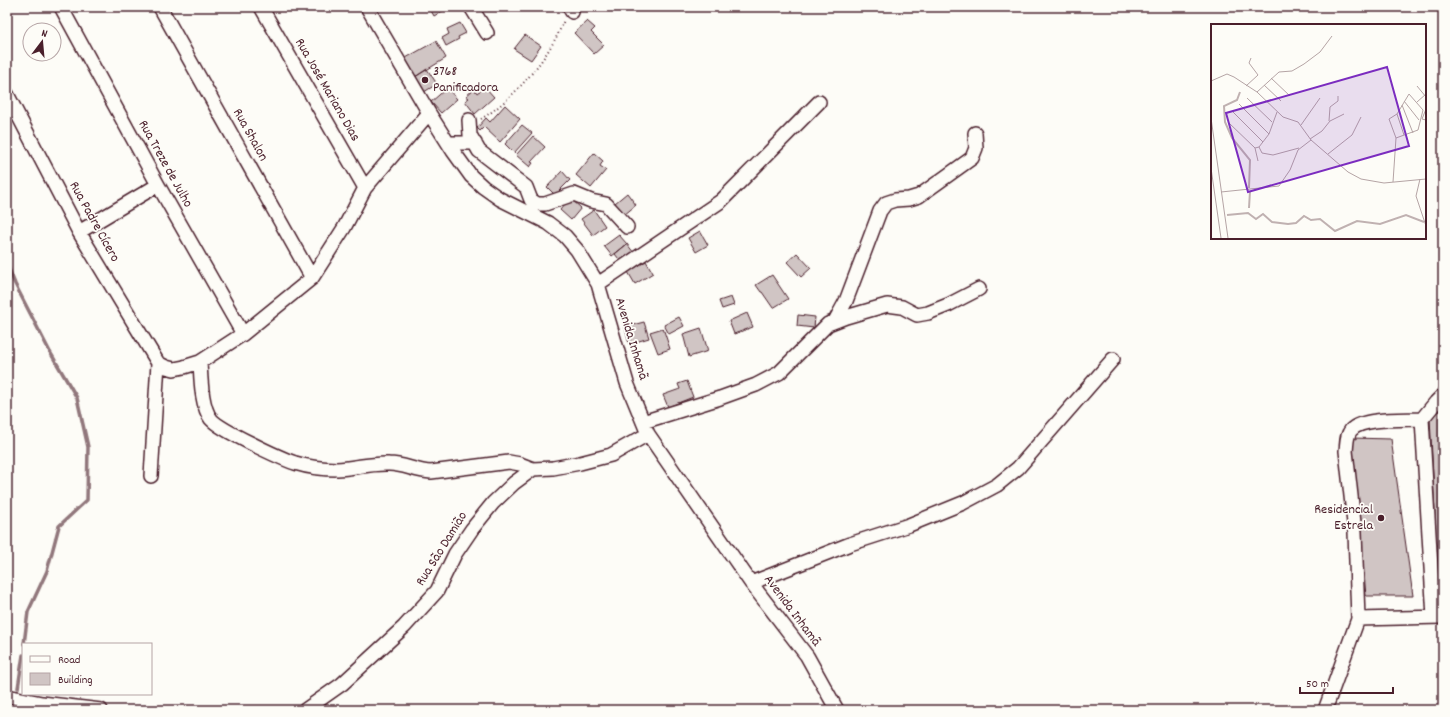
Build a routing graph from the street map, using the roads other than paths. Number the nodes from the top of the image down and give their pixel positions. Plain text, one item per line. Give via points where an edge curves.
1 (61, 7) edge
2 (160, 7) edge
3 (261, 7) edge
4 (367, 7) edge
5 (471, 7) edge
6 (487, 33) dead end
7 (7, 94) edge
8 (819, 102) dead end
9 (429, 113) junction
10 (469, 123) road end
11 (975, 133) dead end
12 (448, 143) junction
13 (475, 143) junction
14 (158, 185) junction
15 (365, 188) junction
16 (528, 206) junction
17 (627, 227) dead end
18 (79, 232) junction
19 (312, 278) junction
20 (598, 284) junction
21 (979, 288) dead end
22 (835, 321) junction
23 (243, 334) junction
24 (1113, 359) dead end
25 (200, 362) junction
26 (158, 363) junction
27 (1443, 395) edge
28 (1422, 419) junction
29 (645, 428) junction
30 (533, 469) junction
31 (151, 476) dead end
32 (751, 583) junction
33 (1439, 617) edge
34 (1358, 619) junction
35 (7, 696) edge
36 (101, 710) edge
37 (305, 710) edge
38 (837, 710) edge
39 (1325, 710) edge

1 - 14 street, Rua Treze de Julho
2 - 19 street, Rua Shalon
3 - 15 street, Rua José Mariano Dias
4 - 9 street, Avenida Inhamã
5 - 6 street
7 - 18 street, Rua Padre Cícero
8 - 20 street via 721,201
9 - 12 street, Avenida Inhamã
9 - 15 street
10 - 13 street via 470,135
11 - 22 street via 976,148 972,158 920,196 886,203 880,212 846,301
12 - 13 street
12 - 16 street, Avenida Inhamã via 471,176 483,187 500,199
13 - 16 street via 480,151 526,187
14 - 18 street
14 - 23 street, Rua Treze de Julho
15 - 19 street via 344,228
16 - 17 street via 545,204 574,194 606,204
16 - 20 street, Avenida Inhamã via 565,236
18 - 26 street, Rua Padre Cícero
19 - 23 street
20 - 29 street, Avenida Inhamã via 627,383
21 - 22 street via 928,313 917,315 902,307 887,305
22 - 29 street via 828,324 779,373 756,385
23 - 25 street
24 - 32 street via 1018,468 997,485 916,523 850,544
25 - 26 street via 174,369
25 - 30 street via 203,394 211,419 249,442 294,463 337,469 391,464 420,472 430,472 509,462
26 - 31 street
27 - 28 street
28 - 33 street
28 - 34 street via 1366,423 1357,426 1347,438 1346,451 1355,532
29 - 30 street via 611,455 580,463
29 - 32 street, Avenida Inhamã
30 - 37 street, Rua São Damião via 492,503 455,554 437,591 404,627 342,684
32 - 38 street, Avenida Inhamã via 807,656
33 - 34 street
34 - 39 street
35 - 36 street

